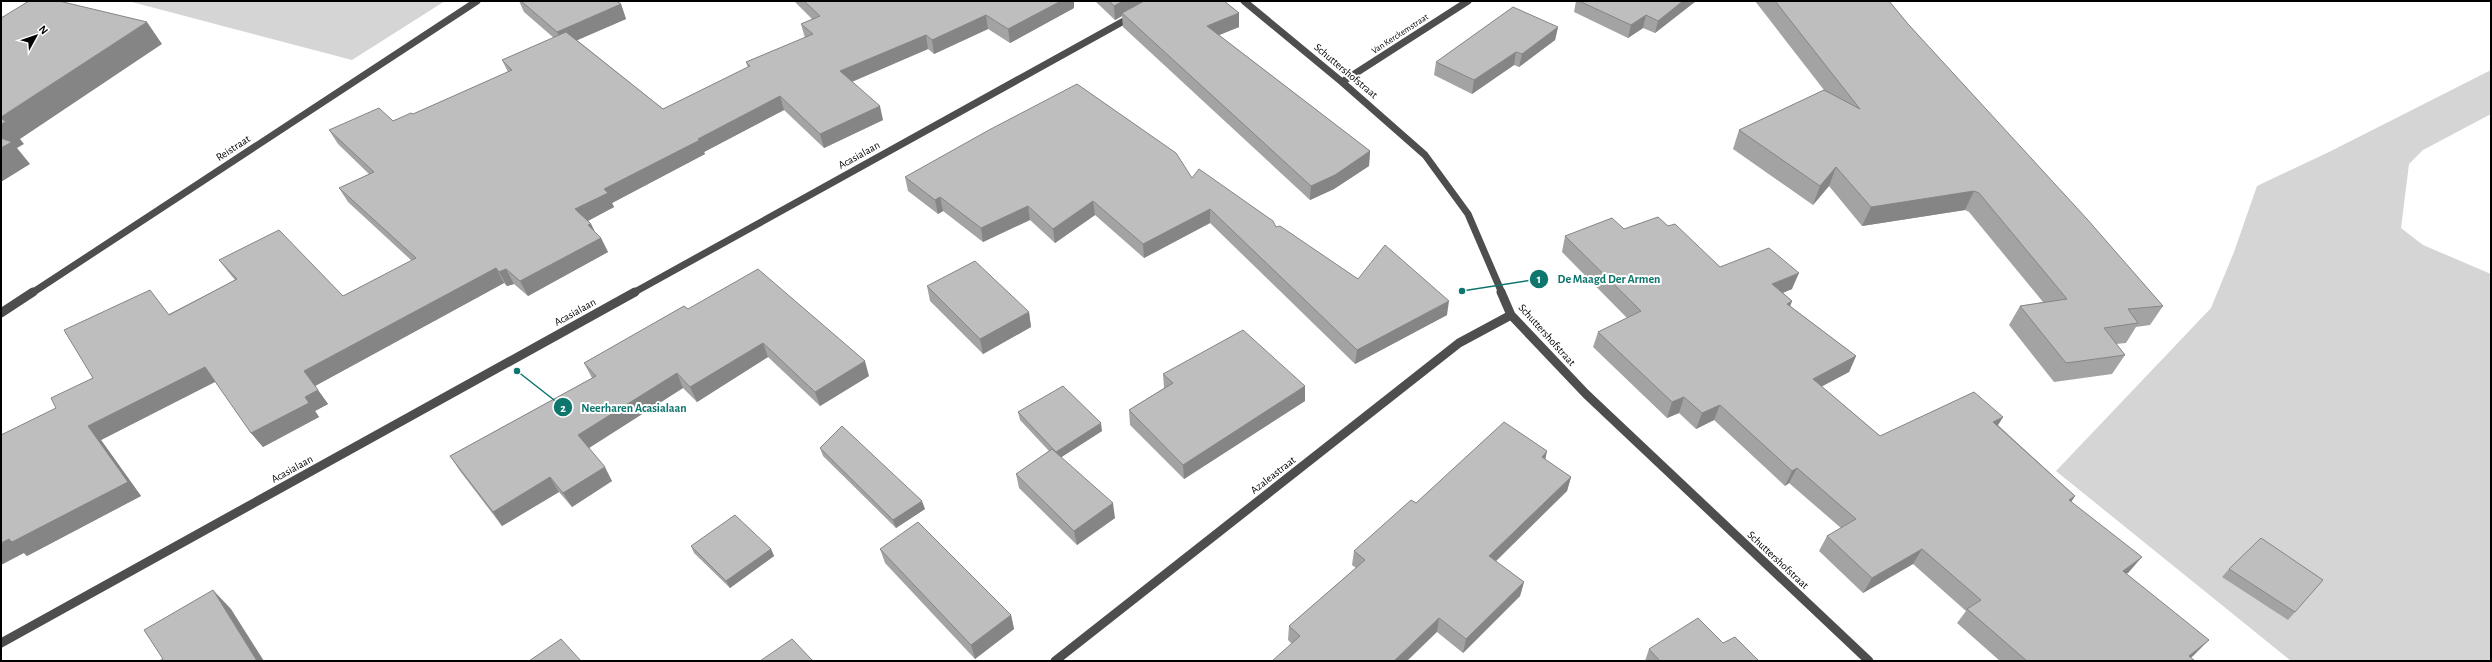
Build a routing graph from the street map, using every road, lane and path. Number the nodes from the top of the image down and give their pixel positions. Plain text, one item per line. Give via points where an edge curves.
1 (477, 1) edge
2 (1244, 1) edge
3 (1468, 1) edge
4 (1139, 12) edge
5 (1342, 82) junction
6 (1, 313) edge
7 (1511, 315) junction
8 (1, 643) edge
9 (1055, 661) edge
10 (1869, 661) edge

1 - 6 street, Reistraat
2 - 5 street, Schuttershofstraat
3 - 5 street, Van Kerckemstraat
4 - 8 street, Acasialaan
5 - 7 street, Schuttershofstraat via 1425,155 1468,214
7 - 9 street, Azaleastraat via 1459,343
7 - 10 street, Schuttershofstraat via 1586,394

